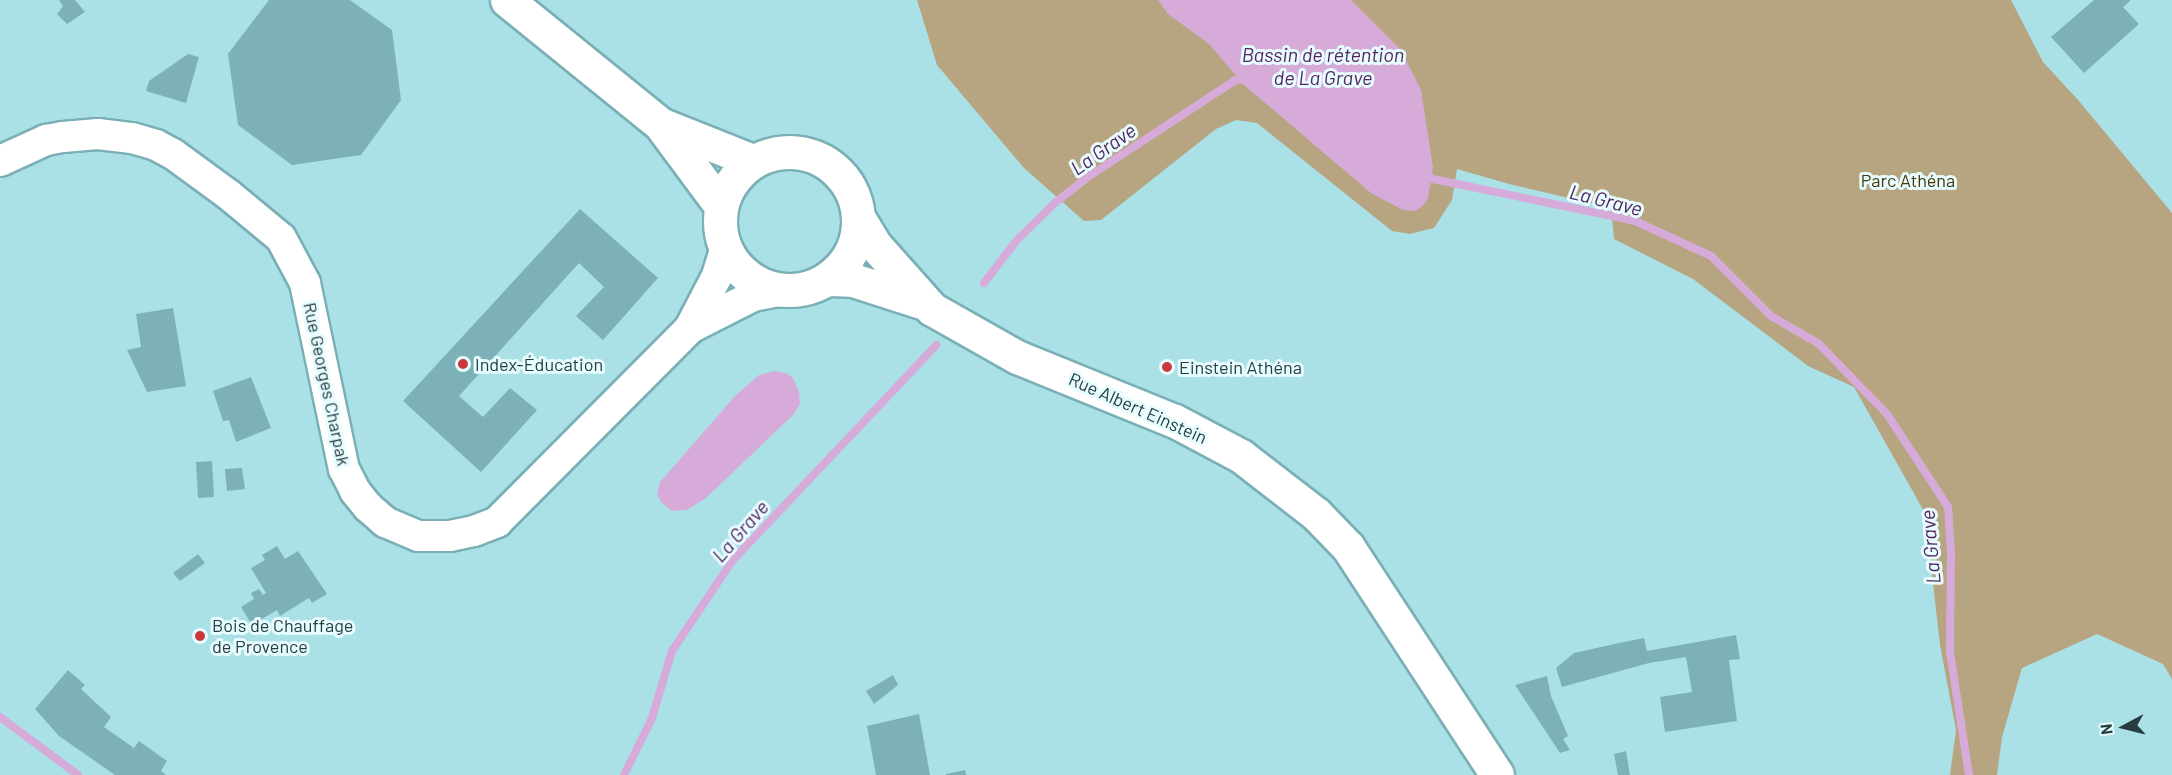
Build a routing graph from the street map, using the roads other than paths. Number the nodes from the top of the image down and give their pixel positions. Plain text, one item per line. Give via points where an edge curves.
1 (507, 0) edge
2 (660, 124) junction
3 (753, 160) junction
4 (0, 161) edge
5 (721, 206) junction
6 (858, 217) junction
7 (725, 250) junction
8 (828, 279) junction
9 (779, 291) junction
10 (925, 303) junction
11 (690, 328) junction
12 (1497, 775) edge

1 - 2 street
2 - 3 street
2 - 5 street
3 - 5 street via 727,188
3 - 6 street via 790,151 824,161 841,176 853,195
4 - 11 street, Rue Georges Charpak via 46,140 63,137 98,134 132,138 173,154 281,238 305,284 339,451 348,476 355,491 385,522 418,536 450,536 497,522
5 - 7 street via 719,228
6 - 8 street via 856,241 845,263
6 - 10 street, Rue Albert Einstein via 874,244
7 - 9 street via 738,269 757,283
7 - 11 street via 717,276
8 - 9 street via 796,291
8 - 10 street, Rue Albert Einstein via 853,280
9 - 11 street via 753,296
10 - 12 street, Rue Albert Einstein via 1017,357 1175,421 1241,456 1280,484 1348,547

